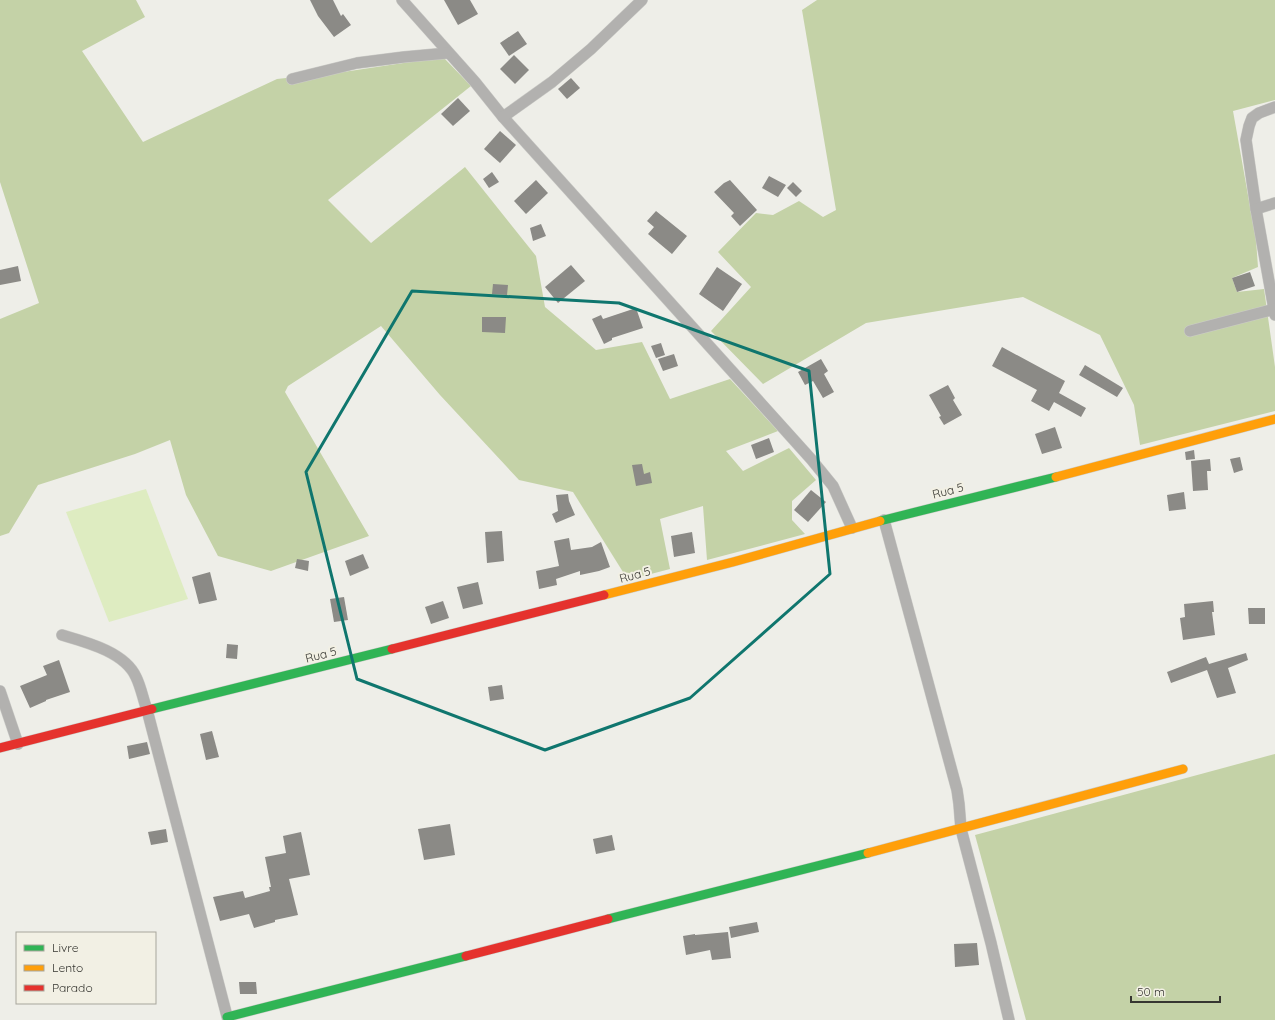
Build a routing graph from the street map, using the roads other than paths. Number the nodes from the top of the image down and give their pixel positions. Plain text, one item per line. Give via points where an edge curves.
1 (402, 0) edge
2 (642, 0) edge
3 (448, 53) junction
4 (292, 79) dead end
5 (1275, 107) edge
6 (504, 117) junction
7 (1275, 203) edge
8 (1256, 209) junction
9 (1275, 311) edge
10 (1190, 331) dead end
11 (1275, 419) edge
12 (884, 520) junction
13 (852, 528) junction
14 (62, 635) dead end
15 (0, 691) edge
16 (146, 710) junction
17 (18, 744) junction
18 (0, 748) edge
19 (1183, 769) dead end
20 (961, 830) junction
21 (227, 1018) edge
22 (1009, 1020) edge

1 - 3 street
2 - 6 street via 591,49
3 - 4 street via 357,64
3 - 6 street
5 - 8 street via 1252,118 1247,132
6 - 13 street via 811,459 832,486
7 - 8 street
8 - 9 street
9 - 10 street
11 - 12 street, Rua 5
12 - 13 street, Rua 5
12 - 20 street via 957,790
13 - 16 street, Rua 5 via 733,562
14 - 16 street via 84,641 122,659 136,676
15 - 17 street
16 - 17 street, Rua 5
16 - 21 street
17 - 18 street, Rua 5
19 - 20 street
20 - 21 street
20 - 22 street

